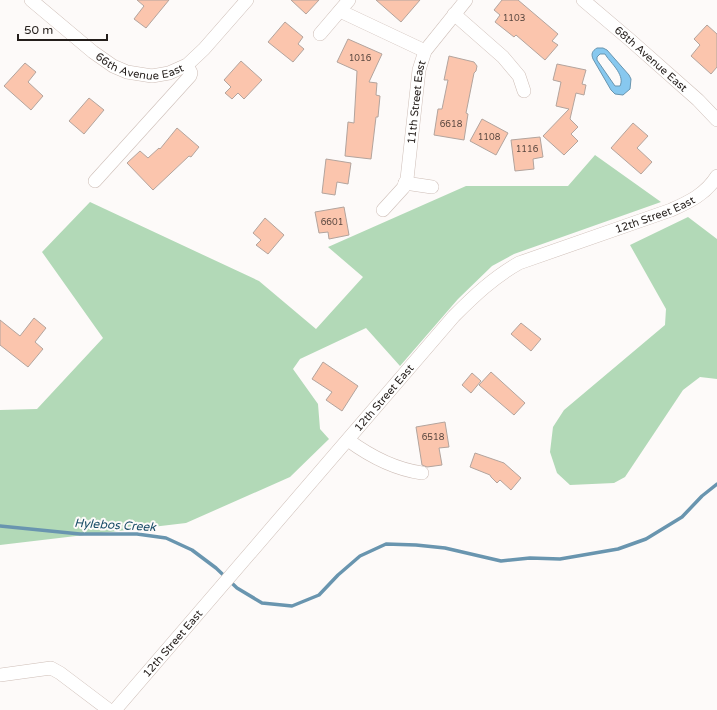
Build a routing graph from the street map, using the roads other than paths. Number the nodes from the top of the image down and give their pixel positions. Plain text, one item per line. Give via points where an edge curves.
1 (31, 0) edge
2 (247, 0) edge
3 (350, 0) edge
4 (466, 0) edge
5 (583, 0) edge
6 (340, 11) junction
7 (454, 14) junction
8 (320, 34) dead end
9 (425, 51) junction
10 (187, 65) junction
11 (524, 91) dead end
12 (717, 120) edge
13 (717, 176) edge
14 (95, 181) dead end
15 (405, 183) junction
16 (432, 187) dead end
17 (383, 210) dead end
18 (348, 440) junction
19 (422, 473) dead end
20 (0, 675) edge
21 (109, 710) edge
22 (115, 710) edge

1 - 10 street, 66th Avenue East via 93,52 120,69 152,76 169,73
2 - 10 street
3 - 6 street
4 - 7 street, 11th Street East
5 - 12 street, 68th Avenue East
6 - 8 street
6 - 9 street
7 - 9 street, 11th Street East
7 - 11 street via 503,57 519,76
9 - 15 street, 11th Street East via 419,70 412,146
10 - 14 street, 66th Avenue East via 190,76
13 - 18 street, 12th Street East via 701,194 685,204 535,257 501,273 454,316
15 - 16 street
15 - 17 street, 11th Street East
18 - 19 street via 392,466
18 - 22 street, 12th Street East
20 - 21 street via 51,668

